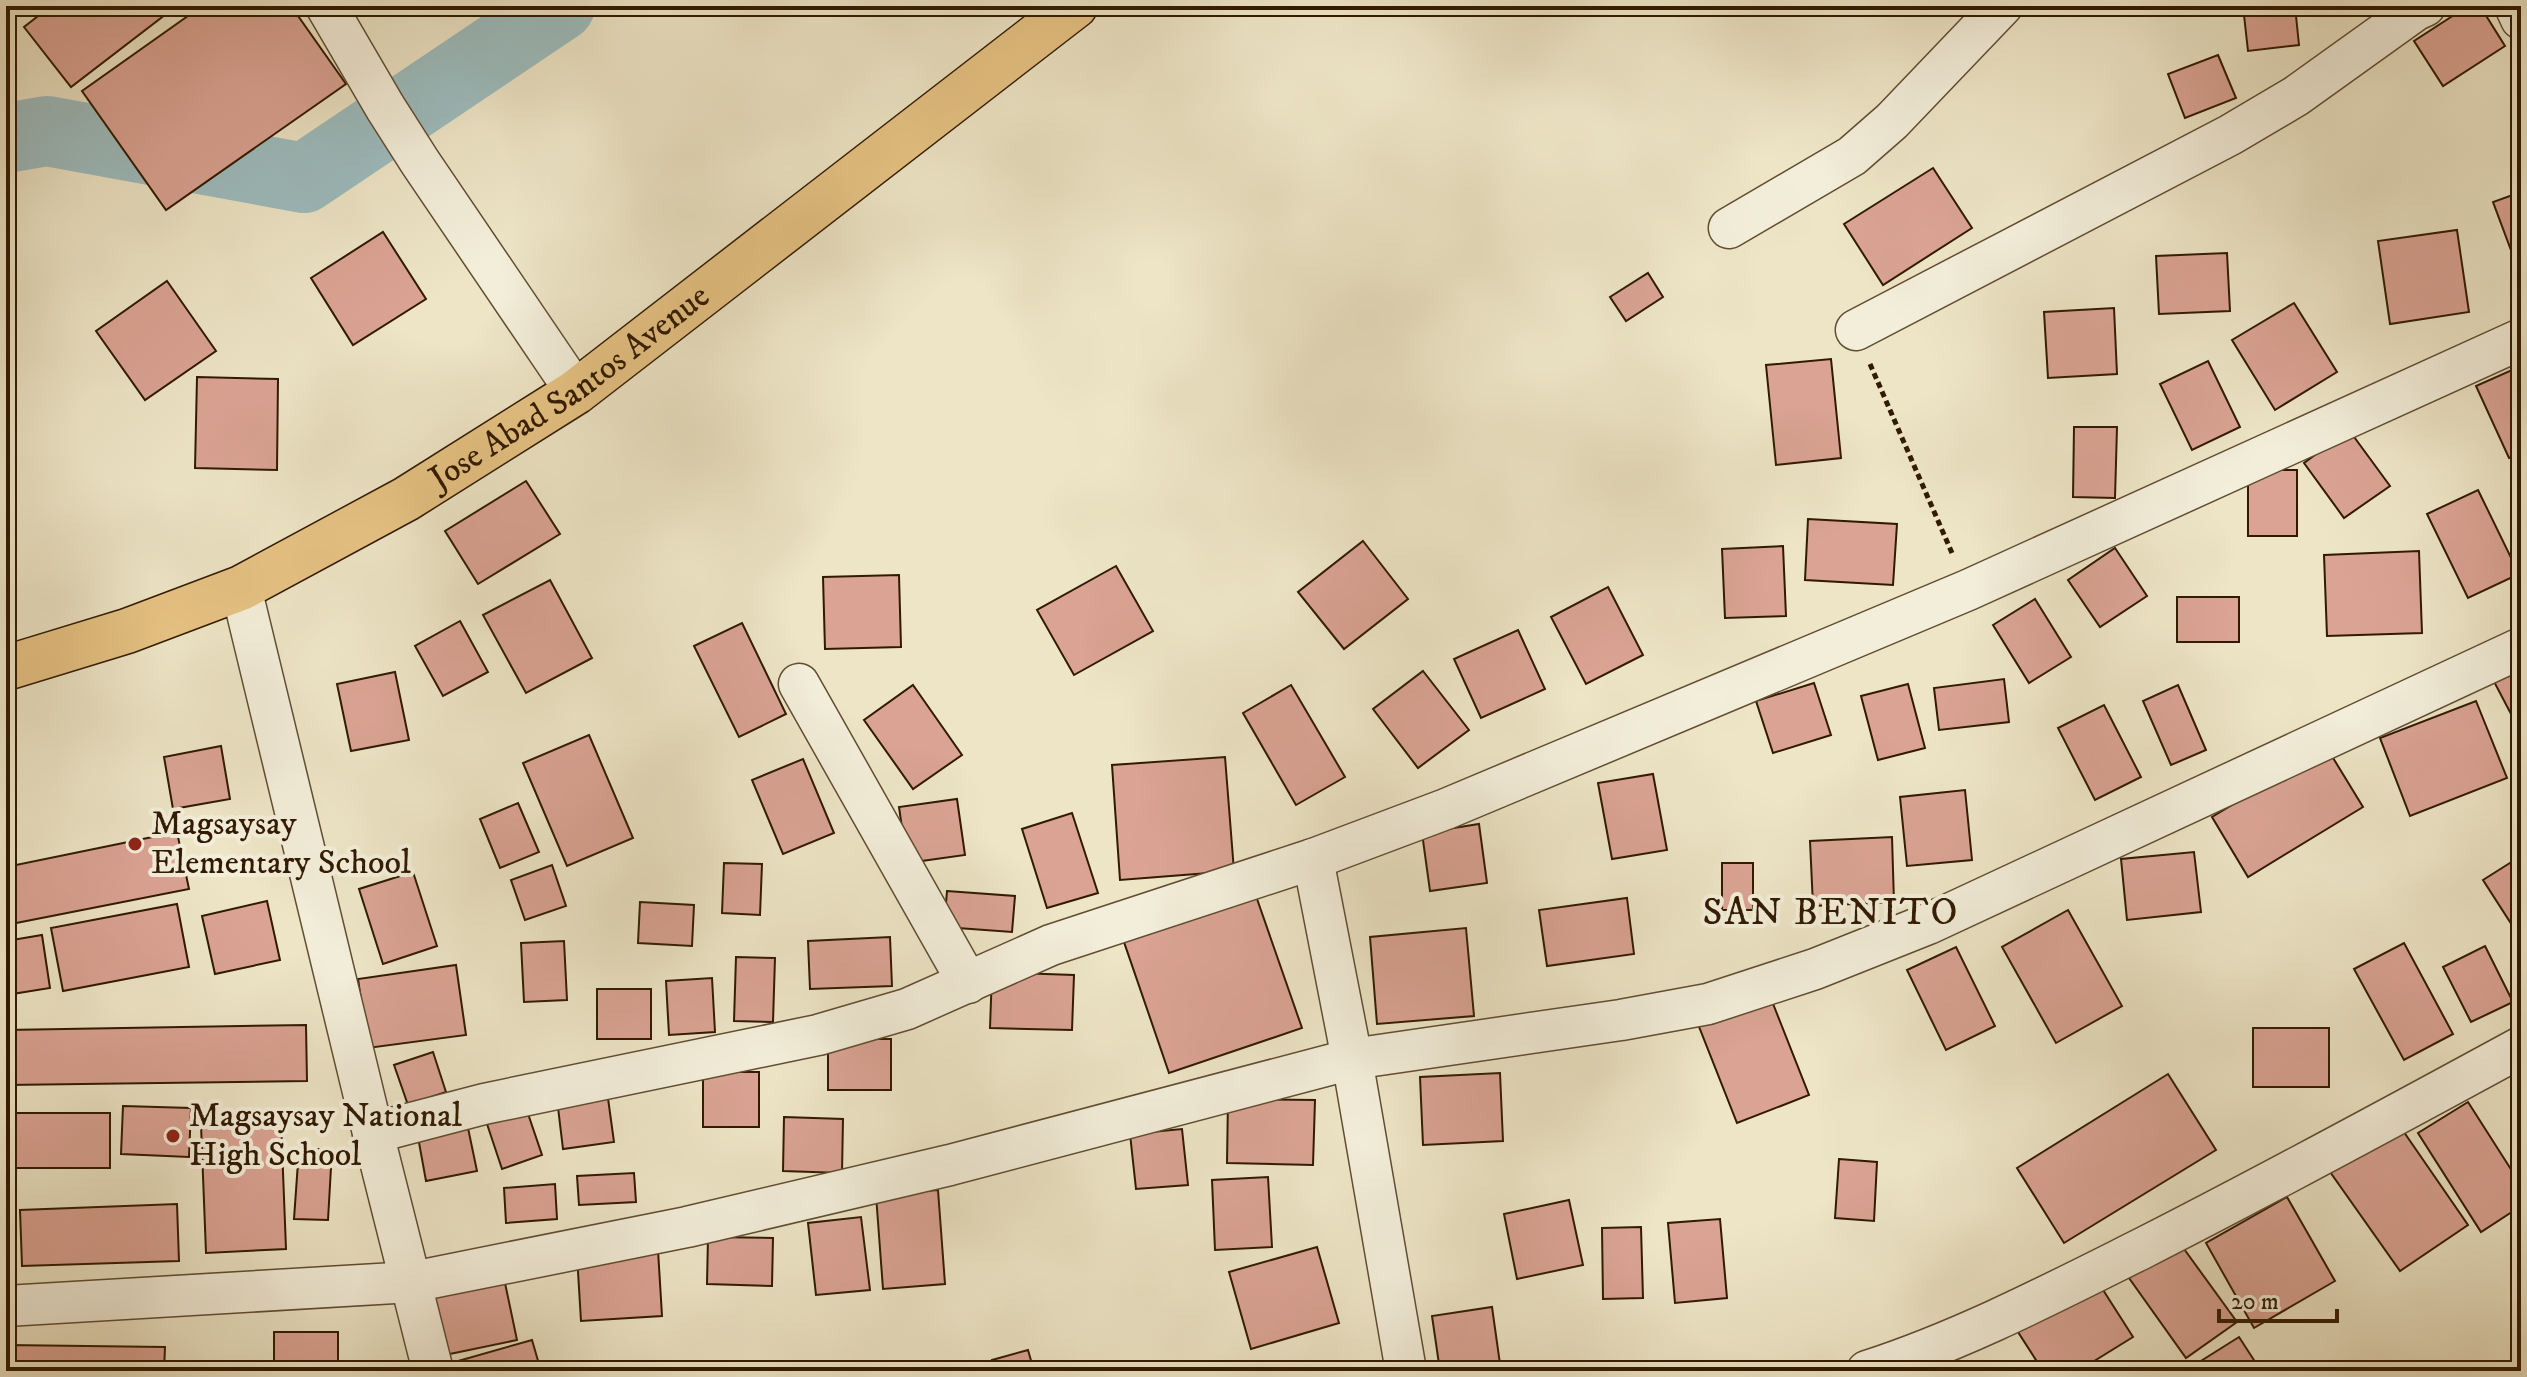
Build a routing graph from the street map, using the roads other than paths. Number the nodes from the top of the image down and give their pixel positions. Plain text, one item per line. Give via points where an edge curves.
1 (326, 6) edge
2 (1075, 6) edge
3 (2002, 6) edge
4 (2425, 6) edge
5 (2515, 6) edge
6 (2521, 19) edge
7 (1729, 228) dead end
8 (1856, 330) road end
9 (2521, 339) edge
10 (576, 392) junction
11 (241, 588) junction
12 (2521, 648) edge
13 (6, 668) edge
14 (799, 684) dead end
15 (1313, 859) junction
16 (968, 983) junction
17 (2521, 1047) edge
18 (1352, 1059) junction
19 (373, 1133) junction
20 (412, 1282) junction
21 (6, 1306) edge
22 (433, 1371) edge
23 (1406, 1371) edge
24 (1867, 1371) edge

1 - 10 street via 420,162
2 - 10 highway, Jose Abad Santos Avenue
3 - 7 street via 1852,156
4 - 8 street via 2230,135
5 - 6 street
9 - 15 street via 1968,590 1446,809
10 - 11 highway, Jose Abad Santos Avenue via 406,499
11 - 13 highway, Jose Abad Santos Avenue
11 - 19 street
12 - 18 street via 1928,924 1815,969 1708,1004
14 - 16 street
15 - 16 street via 1051,945
15 - 18 street
16 - 19 street via 907,1009 818,1035 484,1104
17 - 24 street via 2300,1168 2040,1300
18 - 20 street via 950,1165 687,1227
18 - 23 street
19 - 20 street
20 - 21 street
20 - 22 street

